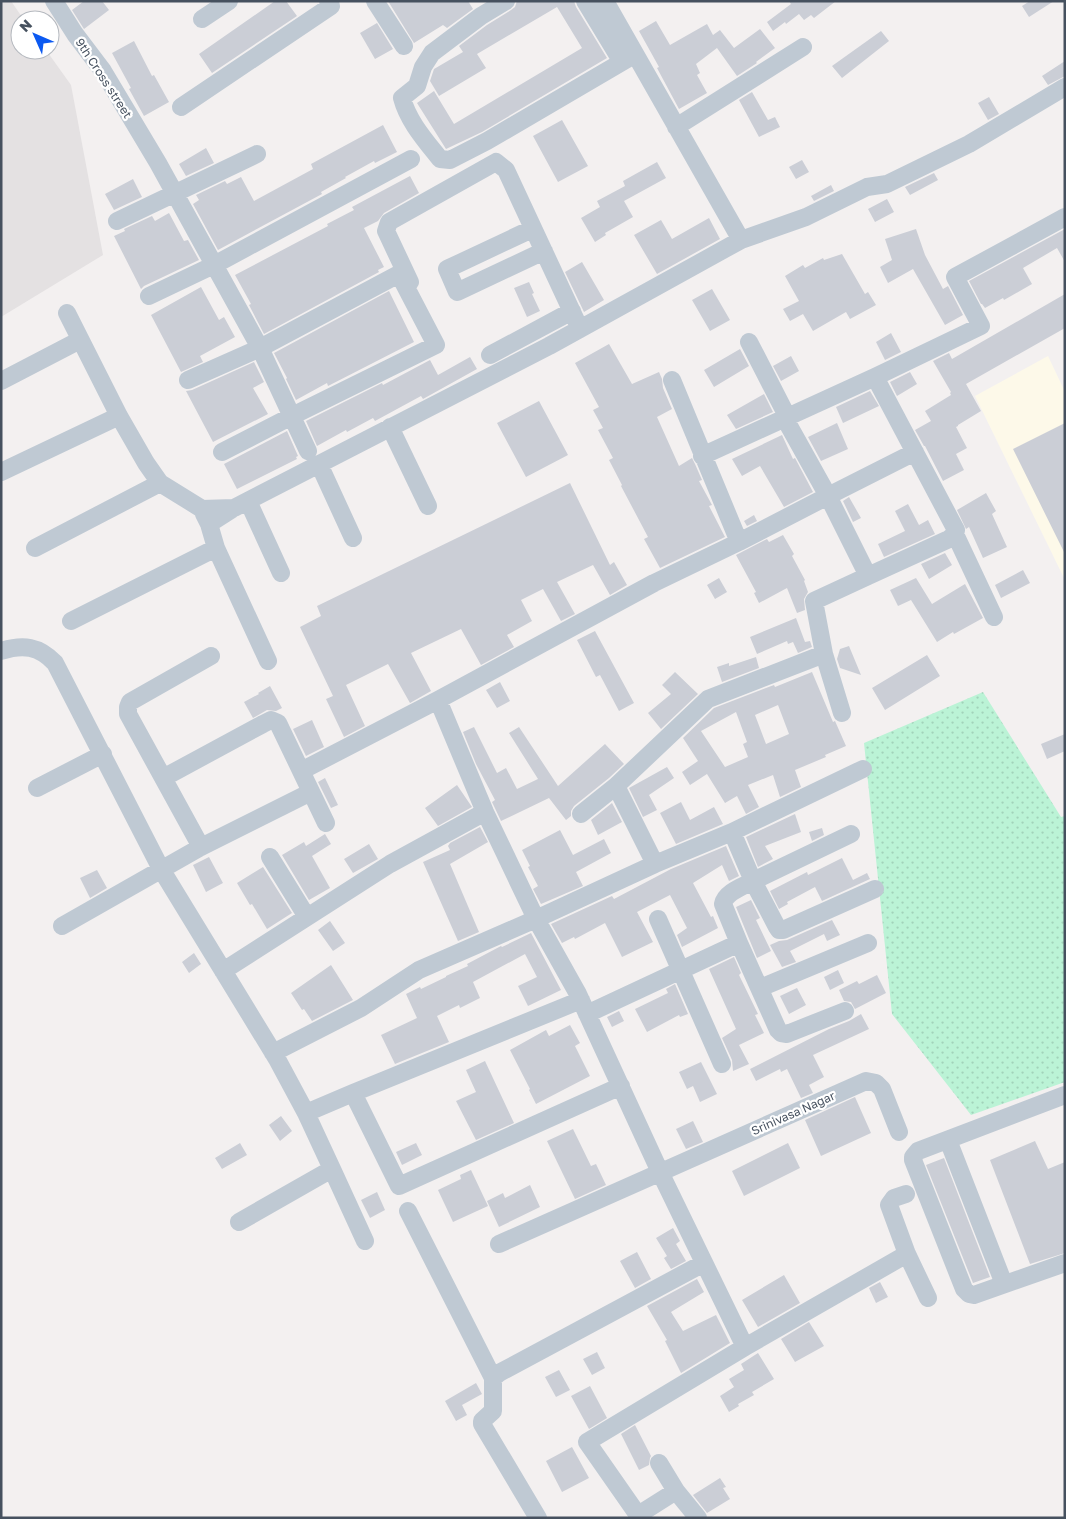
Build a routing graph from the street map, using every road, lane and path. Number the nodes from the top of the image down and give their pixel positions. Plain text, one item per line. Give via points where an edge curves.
1 (54, 1) edge
2 (229, 1) edge
3 (328, 1) edge
4 (376, 1) edge
5 (506, 1) edge
6 (585, 1) edge
7 (605, 1) edge
8 (202, 19) dead end
9 (404, 46) dead end
10 (803, 47) dead end
11 (628, 58) junction
12 (1065, 87) edge
13 (181, 107) dead end
14 (676, 127) junction
15 (257, 154) dead end
16 (411, 159) dead end
17 (175, 194) junction
18 (1065, 216) edge
19 (117, 221) dead end
20 (532, 229) junction
21 (741, 240) junction
22 (544, 251) junction
23 (214, 265) junction
24 (149, 296) dead end
25 (572, 312) junction
26 (67, 314) dead end
27 (426, 314) dead end
28 (580, 329) junction
29 (80, 340) junction
30 (749, 342) dead end
31 (260, 348) junction
32 (490, 355) dead end
33 (874, 377) junction
34 (188, 380) dead end
35 (672, 380) dead end
36 (1, 381) edge
37 (119, 416) junction
38 (292, 416) junction
39 (786, 417) junction
40 (390, 428) junction
41 (222, 452) dead end
42 (915, 452) junction
43 (702, 456) junction
44 (314, 457) junction
45 (1, 472) edge
46 (160, 483) junction
47 (828, 496) junction
48 (240, 504) junction
49 (428, 506) dead end
50 (206, 516) junction
51 (954, 534) junction
52 (353, 538) dead end
53 (739, 542) junction
54 (35, 548) dead end
55 (216, 548) junction
56 (281, 573) dead end
57 (868, 576) junction
58 (994, 617) dead end
59 (71, 621) dead end
60 (1, 651) edge
61 (824, 654) junction
62 (211, 656) dead end
63 (268, 661) dead end
64 (438, 700) junction
65 (842, 713) dead end
66 (103, 754) junction
67 (863, 769) dead end
68 (301, 771) junction
69 (163, 778) junction
70 (616, 786) junction
71 (37, 788) dead end
72 (311, 792) junction
73 (485, 812) junction
74 (580, 814) dead end
75 (326, 823) dead end
76 (732, 832) junction
77 (851, 834) dead end
78 (201, 847) junction
79 (270, 858) dead end
80 (655, 864) junction
81 (161, 869) junction
82 (754, 881) junction
83 (874, 889) dead end
84 (307, 917) junction
85 (536, 919) junction
86 (658, 919) dead end
87 (62, 926) dead end
88 (739, 943) junction
89 (868, 943) dead end
90 (681, 970) junction
91 (223, 971) junction
92 (760, 988) junction
93 (584, 1007) junction
94 (845, 1011) dead end
95 (273, 1053) junction
96 (722, 1064) dead end
97 (621, 1086) junction
98 (353, 1093) junction
99 (1065, 1095) edge
100 (306, 1113) junction
101 (899, 1132) dead end
102 (948, 1140) junction
103 (332, 1169) junction
104 (660, 1172) junction
105 (906, 1194) dead end
106 (408, 1211) dead end
107 (239, 1222) dead end
108 (365, 1240) dead end
109 (499, 1244) dead end
110 (907, 1254) junction
111 (704, 1263) junction
112 (1065, 1263) edge
113 (1004, 1284) junction
114 (928, 1298) dead end
115 (745, 1347) junction
116 (493, 1378) junction
117 (659, 1463) dead end
118 (676, 1491) junction
119 (639, 1516) edge
120 (538, 1518) edge
121 (698, 1518) edge

1 - 17 street, 9th Cross street via 103,71
2 - 8 street
3 - 13 street via 331,6
4 - 9 street
5 - 11 street via 432,53 422,67 417,86 402,98 422,136 440,159 450,160 487,141
6 - 11 street
7 - 11 street
10 - 14 street
11 - 14 street
12 - 21 street via 968,144 887,184 867,187 806,217
14 - 21 street
15 - 17 street
16 - 23 street
17 - 19 street
17 - 23 street, 9th Cross street
18 - 33 street via 955,277 981,326
20 - 22 street
20 - 22 street via 447,269 457,292
20 - 27 street via 506,170 496,162 389,222 386,232
21 - 28 street
22 - 25 street
23 - 24 street
23 - 31 street, 9th Cross street
25 - 28 street
25 - 32 street
26 - 29 street
28 - 40 street
29 - 36 street
29 - 37 street
30 - 39 street
31 - 34 street
31 - 38 street, 9th Cross street
31 - 38 street via 399,274 436,346
33 - 39 street
33 - 42 street
35 - 43 street
37 - 45 street
37 - 46 street
38 - 41 street
38 - 44 street, 9th Cross street
39 - 43 street
39 - 47 street
40 - 44 street
40 - 49 street
42 - 47 street
42 - 51 street via 954,525
43 - 53 street
44 - 48 street
44 - 52 street, 9th Cross street
46 - 50 street
46 - 54 street
47 - 53 street
47 - 57 street
48 - 50 street
48 - 56 street
50 - 55 street
51 - 57 street
51 - 58 street
53 - 64 street via 654,583
55 - 59 street
55 - 63 street
57 - 61 street via 814,601
60 - 66 street via 22,646 41,651 55,663
61 - 65 street
61 - 70 street via 708,700
62 - 69 street via 130,702 128,707 128,714
64 - 68 street
64 - 73 street
66 - 71 street
66 - 81 street
67 - 76 street
68 - 69 street via 278,723 271,720
68 - 72 street
69 - 78 street
70 - 74 street
70 - 80 street
72 - 75 street
72 - 78 street
73 - 84 street via 390,864
73 - 85 street
76 - 80 street
76 - 82 street
77 - 82 street
78 - 81 street
79 - 84 street
80 - 85 street
81 - 87 street
81 - 91 street
82 - 83 street via 779,930
82 - 88 street via 724,899 723,904
84 - 91 street
85 - 93 street
85 - 95 street via 420,970 361,1008
86 - 90 street
88 - 90 street
88 - 92 street
89 - 92 street
90 - 93 street
90 - 96 street
91 - 95 street
92 - 94 street via 781,1033 787,1034
93 - 97 street
93 - 98 street
95 - 100 street
97 - 98 street via 399,1186
97 - 104 street
98 - 100 street
99 - 102 street
100 - 103 street
101 - 104 street, Srinivasa Nagar via 882,1089 866,1080
102 - 113 street
102 - 113 street via 918,1151 913,1160 964,1289 974,1295
103 - 107 street
103 - 108 street
104 - 109 street
104 - 111 street
105 - 110 street via 894,1198 890,1206
106 - 116 street
110 - 114 street
110 - 115 street
111 - 115 street
111 - 116 street
112 - 113 street
115 - 119 street via 587,1442
116 - 120 street via 494,1408 482,1424
117 - 118 street
118 - 119 street
118 - 121 street

